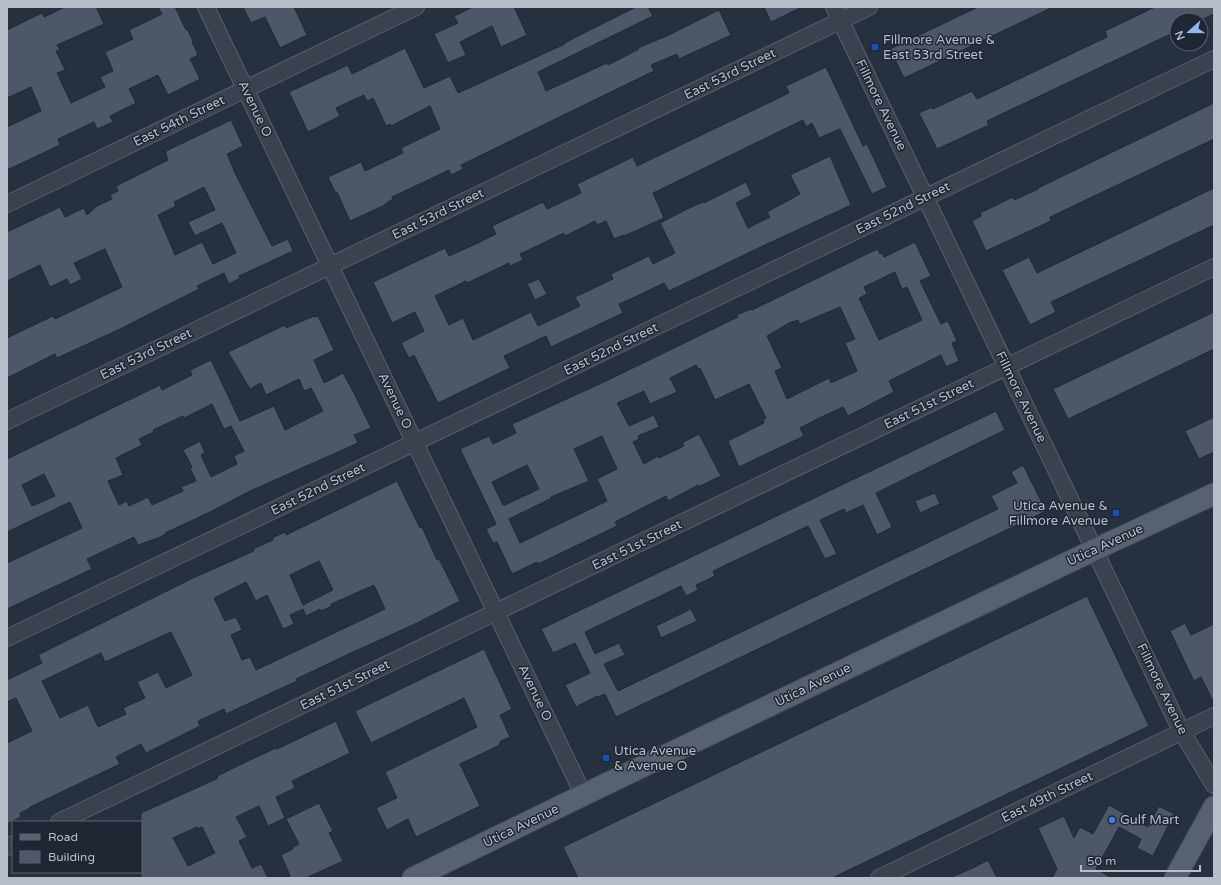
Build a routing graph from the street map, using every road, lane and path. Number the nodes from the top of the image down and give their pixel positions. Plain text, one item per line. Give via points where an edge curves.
1 (206, 7) edge
2 (416, 7) edge
3 (869, 7) edge
4 (837, 14) edge
5 (1214, 59) edge
6 (245, 89) junction
7 (925, 198) junction
8 (7, 204) edge
9 (330, 266) junction
10 (1214, 267) edge
11 (1006, 367) junction
12 (7, 421) edge
13 (415, 443) junction
14 (1214, 494) edge
15 (1094, 550) junction
16 (496, 612) junction
17 (7, 638) edge
18 (1214, 716) edge
19 (1182, 732) junction
20 (1214, 784) edge
21 (584, 796) junction
22 (1214, 807) edge
23 (61, 821) edge
24 (413, 878) edge
25 (879, 878) edge
26 (1175, 878) edge

1 - 6 street, Avenue O
2 - 6 street, East 54th Street
3 - 4 street, East 53rd Street
4 - 7 street, Fillmore Avenue
4 - 9 street, East 53rd Street
5 - 7 street, East 52nd Street
6 - 8 street, East 54th Street
6 - 9 street, Avenue O
7 - 11 street, Fillmore Avenue
7 - 13 street, East 52nd Street
9 - 12 street, East 53rd Street
9 - 13 street, Avenue O
10 - 11 street, East 51st Street
11 - 15 street, Fillmore Avenue
11 - 16 street, East 51st Street
13 - 16 street, Avenue O
13 - 17 street, East 52nd Street
14 - 15 main road, Utica Avenue
15 - 19 street, Fillmore Avenue
15 - 21 main road, Utica Avenue
16 - 21 street, Avenue O
16 - 23 street, East 51st Street
18 - 19 street, East 49th Street
19 - 20 street, Fillmore Avenue
19 - 25 street, East 49th Street
21 - 24 main road, Utica Avenue
22 - 26 main road

